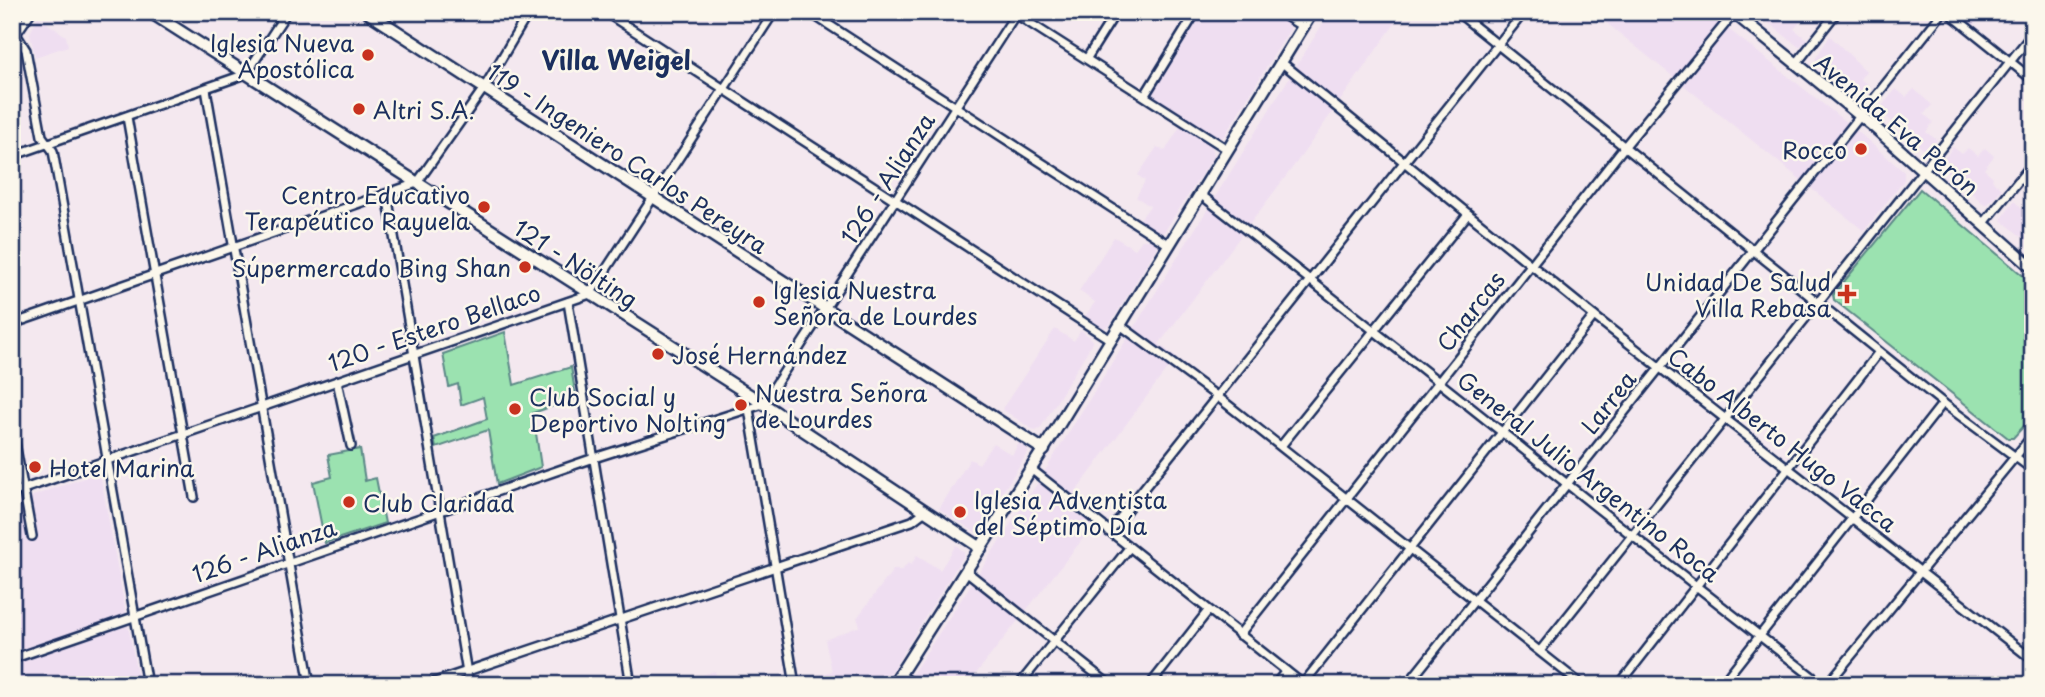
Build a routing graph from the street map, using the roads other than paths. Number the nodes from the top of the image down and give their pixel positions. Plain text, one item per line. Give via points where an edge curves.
1 (31, 12) edge
2 (150, 12) edge
3 (287, 12) edge
4 (367, 12) edge
5 (529, 12) edge
6 (606, 12) edge
7 (774, 12) edge
8 (809, 12) edge
9 (1116, 12) edge
10 (1196, 12) edge
11 (1279, 12) edge
12 (1312, 12) edge
13 (1457, 12) edge
14 (1524, 12) edge
15 (1837, 12) edge
16 (1945, 12) edge
17 (1015, 13) edge
18 (1733, 13) edge
19 (1303, 27) junction
20 (2033, 33) edge
21 (14, 37) edge
22 (1497, 44) junction
23 (1087, 58) junction
24 (1281, 62) junction
25 (2010, 62) junction
26 (1796, 64) junction
27 (246, 74) junction
28 (2033, 80) edge
29 (484, 88) junction
30 (206, 89) junction
31 (725, 89) junction
32 (1144, 95) junction
33 (955, 108) junction
34 (1861, 116) junction
35 (127, 117) junction
36 (48, 144) junction
37 (1625, 146) junction
38 (1227, 149) junction
39 (12, 156) edge
40 (1403, 162) junction
41 (2033, 163) edge
42 (1923, 170) junction
43 (417, 183) junction
44 (387, 194) junction
45 (1200, 194) junction
46 (655, 197) junction
47 (896, 200) junction
48 (1468, 214) junction
49 (1983, 223) junction
50 (1169, 245) junction
51 (233, 246) junction
52 (1754, 250) junction
53 (1531, 265) junction
54 (2033, 268) edge
55 (156, 273) junction
56 (1311, 279) junction
57 (590, 294) junction
58 (79, 300) junction
59 (1817, 301) junction
60 (568, 302) junction
61 (825, 308) junction
62 (1594, 316) junction
63 (12, 324) edge
64 (1120, 325) junction
65 (1375, 329) junction
66 (1111, 340) junction
67 (1880, 352) junction
68 (414, 353) junction
69 (1660, 367) junction
70 (337, 380) junction
71 (1440, 381) junction
72 (1218, 397) junction
73 (1943, 403) junction
74 (763, 404) junction
75 (262, 406) junction
76 (749, 408) junction
77 (1725, 418) junction
78 (12, 426) edge
79 (1502, 432) junction
80 (184, 434) junction
81 (2033, 435) edge
82 (351, 446) dead end
83 (1282, 446) junction
84 (1044, 450) junction
85 (2015, 457) junction
86 (594, 458) junction
87 (106, 461) junction
88 (1787, 468) junction
89 (1031, 470) junction
90 (2033, 470) edge
91 (1568, 483) junction
92 (23, 489) junction
93 (12, 494) edge
94 (194, 497) dead end
95 (1347, 498) junction
96 (441, 510) junction
97 (924, 512) junction
98 (1852, 518) junction
99 (1109, 531) junction
100 (32, 536) dead end
101 (1632, 536) junction
102 (981, 548) junction
103 (1129, 548) junction
104 (1410, 548) junction
105 (288, 562) junction
106 (775, 568) junction
107 (966, 571) junction
108 (1920, 572) junction
109 (1697, 585) junction
110 (1475, 600) junction
111 (1208, 611) junction
112 (134, 615) junction
113 (621, 619) junction
114 (1239, 635) junction
115 (1760, 636) junction
116 (1054, 640) junction
117 (1540, 651) junction
118 (12, 659) edge
119 (2033, 660) edge
120 (466, 671) junction
121 (1286, 671) junction
122 (900, 674) junction
123 (1303, 684) edge
124 (146, 685) edge
125 (310, 685) edge
126 (426, 685) edge
127 (469, 685) edge
128 (631, 685) edge
129 (795, 685) edge
130 (893, 685) edge
131 (914, 685) edge
132 (1019, 685) edge
133 (1110, 685) edge
134 (1150, 685) edge
135 (1275, 685) edge
136 (1407, 685) edge
137 (1582, 685) edge
138 (1619, 685) edge
139 (1721, 685) edge
140 (1825, 685) edge

1 - 21 street
2 - 27 street, 121 - Nölting
3 - 27 street
4 - 29 street, 119 - Ingeniero Carlos Pereyra
5 - 29 street
6 - 31 street
7 - 31 street
8 - 33 street
9 - 23 street
10 - 32 street
11 - 19 street
12 - 19 street
13 - 22 street
14 - 22 street
15 - 26 street
16 - 25 street
16 - 34 street, Larrea
17 - 23 street
17 - 33 street, 126 - Alianza
18 - 26 street, Avenida Eva Perón
18 - 37 street, Charcas
19 - 24 street
20 - 25 street
21 - 36 street via 26,50 42,136
22 - 37 street
22 - 40 street
23 - 32 street
24 - 38 street
24 - 40 street, Cabo Alberto Hugo Vacca
25 - 28 street
25 - 42 street
26 - 34 street, Avenida Eva Perón
27 - 30 street
27 - 43 street, 121 - Nölting
29 - 43 street
29 - 46 street, 119 - Ingeniero Carlos Pereyra
30 - 35 street
30 - 51 street
31 - 46 street
31 - 47 street
32 - 38 street
33 - 47 street, 126 - Alianza
33 - 50 street
34 - 42 street, Avenida Eva Perón
34 - 52 street, Larrea
35 - 36 street
35 - 55 street
36 - 39 street
36 - 58 street via 53,151
37 - 52 street
37 - 53 street, Charcas
38 - 45 street
40 - 48 street, Cabo Alberto Hugo Vacca
40 - 56 street
41 - 49 street
42 - 49 street, Avenida Eva Perón
42 - 59 street
43 - 44 street
43 - 57 street, 121 - Nölting
44 - 51 street
44 - 68 street
45 - 50 street
45 - 56 street, General Julio Argentino Roca
46 - 57 street
46 - 61 street, 119 - Ingeniero Carlos Pereyra
47 - 61 street, 126 - Alianza
47 - 66 street
48 - 53 street, Cabo Alberto Hugo Vacca
48 - 65 street
49 - 54 street, Avenida Eva Perón
50 - 64 street
51 - 55 street
51 - 75 street
52 - 59 street
52 - 69 street, Larrea
53 - 62 street, Cabo Alberto Hugo Vacca
53 - 71 street, Charcas
55 - 58 street
55 - 80 street
56 - 65 street, General Julio Argentino Roca
56 - 72 street
57 - 60 street, 120 - Estero Bellaco
57 - 74 street, 121 - Nölting
58 - 63 street
58 - 87 street
59 - 67 street
59 - 77 street
60 - 68 street, 120 - Estero Bellaco
60 - 86 street
61 - 74 street, 126 - Alianza
61 - 84 street, 119 - Ingeniero Carlos Pereyra
62 - 69 street, Cabo Alberto Hugo Vacca
62 - 79 street
64 - 66 street
64 - 72 street
65 - 71 street, General Julio Argentino Roca
65 - 83 street
66 - 84 street
67 - 73 street
67 - 88 street
68 - 70 street, 120 - Estero Bellaco
68 - 96 street
69 - 77 street, Cabo Alberto Hugo Vacca
69 - 91 street, Larrea
70 - 75 street, 120 - Estero Bellaco
70 - 82 street
71 - 79 street, General Julio Argentino Roca
71 - 95 street, Charcas
72 - 83 street
72 - 99 street
73 - 85 street
73 - 98 street
74 - 76 street, 126 - Alianza
74 - 97 street, 121 - Nölting
75 - 80 street, 120 - Estero Bellaco
75 - 105 street
76 - 86 street, 126 - Alianza
76 - 106 street
77 - 88 street, Cabo Alberto Hugo Vacca
77 - 101 street
78 - 92 street
79 - 91 street, General Julio Argentino Roca
79 - 104 street
80 - 87 street, 120 - Estero Bellaco
80 - 94 street
81 - 85 street
83 - 95 street
84 - 89 street
85 - 90 street
85 - 108 street
86 - 96 street, 126 - Alianza
86 - 113 street
87 - 92 street, 120 - Estero Bellaco
87 - 112 street
88 - 98 street, Cabo Alberto Hugo Vacca
88 - 109 street
89 - 99 street
89 - 102 street
91 - 101 street, General Julio Argentino Roca
91 - 110 street, Larrea
92 - 93 street, 120 - Estero Bellaco
92 - 100 street
95 - 104 street
95 - 114 street, Charcas
96 - 105 street, 126 - Alianza
96 - 120 street
97 - 102 street, 121 - Nölting
97 - 106 street via 912,521
98 - 108 street, Cabo Alberto Hugo Vacca
98 - 115 street
99 - 103 street
101 - 109 street, General Julio Argentino Roca
101 - 117 street
102 - 107 street
103 - 111 street
103 - 116 street
104 - 110 street
104 - 123 street
105 - 112 street, 126 - Alianza
105 - 125 street
106 - 113 street
106 - 129 street
107 - 116 street
107 - 122 street
108 - 119 street, Cabo Alberto Hugo Vacca
108 - 140 street
109 - 115 street, General Julio Argentino Roca
109 - 138 street
110 - 117 street
110 - 136 street, Larrea
111 - 114 street
111 - 134 street
112 - 118 street, 126 - Alianza
112 - 124 street
113 - 120 street
113 - 128 street
114 - 121 street
115 - 139 street
115 - 140 street, General Julio Argentino Roca
116 - 132 street
116 - 133 street
117 - 137 street
120 - 126 street
120 - 127 street
121 - 123 street
121 - 135 street
122 - 130 street
122 - 131 street

